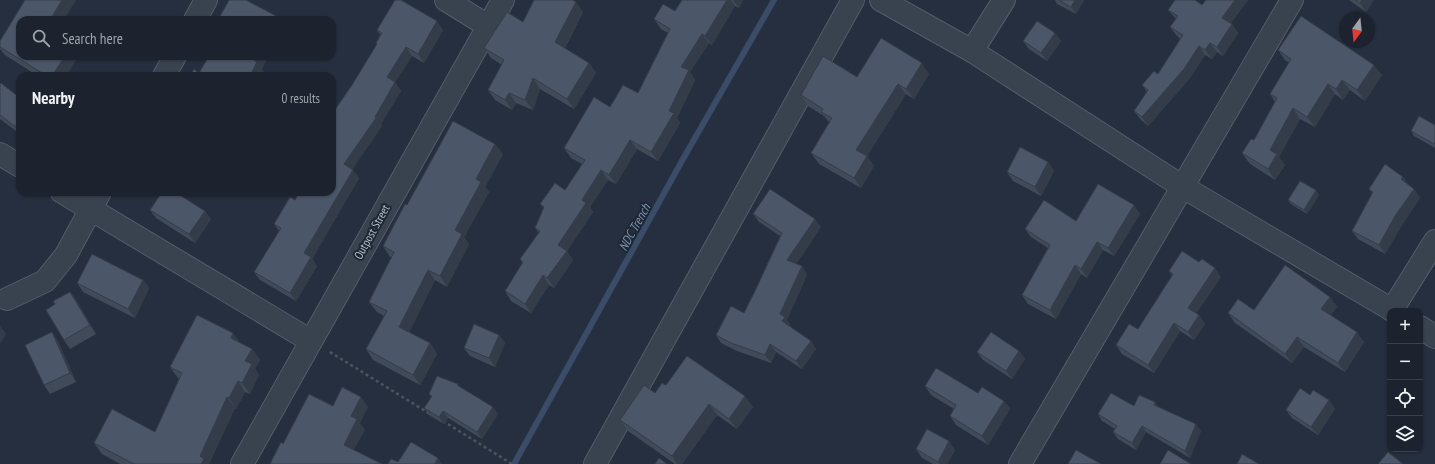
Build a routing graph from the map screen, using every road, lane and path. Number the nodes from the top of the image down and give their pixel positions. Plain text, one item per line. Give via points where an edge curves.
1 (206, 0) edge
2 (446, 0) edge
3 (503, 0) edge
4 (853, 0) edge
5 (881, 0) edge
6 (1004, 0) edge
7 (1292, 0) edge
8 (197, 16) edge
9 (488, 26) junction
10 (972, 51) junction
11 (173, 60) edge
12 (166, 72) edge
13 (0, 154) edge
14 (16, 164) edge
15 (1183, 187) junction
16 (77, 196) edge
17 (95, 201) edge
18 (1435, 241) edge
19 (7, 299) dead end
20 (1390, 308) edge
21 (1394, 308) edge
22 (1423, 329) edge
23 (1435, 337) edge
24 (311, 340) junction
25 (432, 415) edge
26 (438, 419) edge
27 (242, 464) edge
28 (512, 464) edge
29 (595, 464) edge
30 (1020, 464) edge

1 - 8 street
2 - 9 street
3 - 9 street, Outpost Street
4 - 29 street
5 - 10 street
6 - 10 street
7 - 15 street
9 - 24 street, Outpost Street
10 - 15 street
11 - 12 street
13 - 14 street
15 - 20 street
15 - 30 street
16 - 17 street
17 - 19 street via 66,255 45,281
17 - 24 street
18 - 21 street
22 - 23 street
24 - 25 path
24 - 27 street, Outpost Street
26 - 28 path

